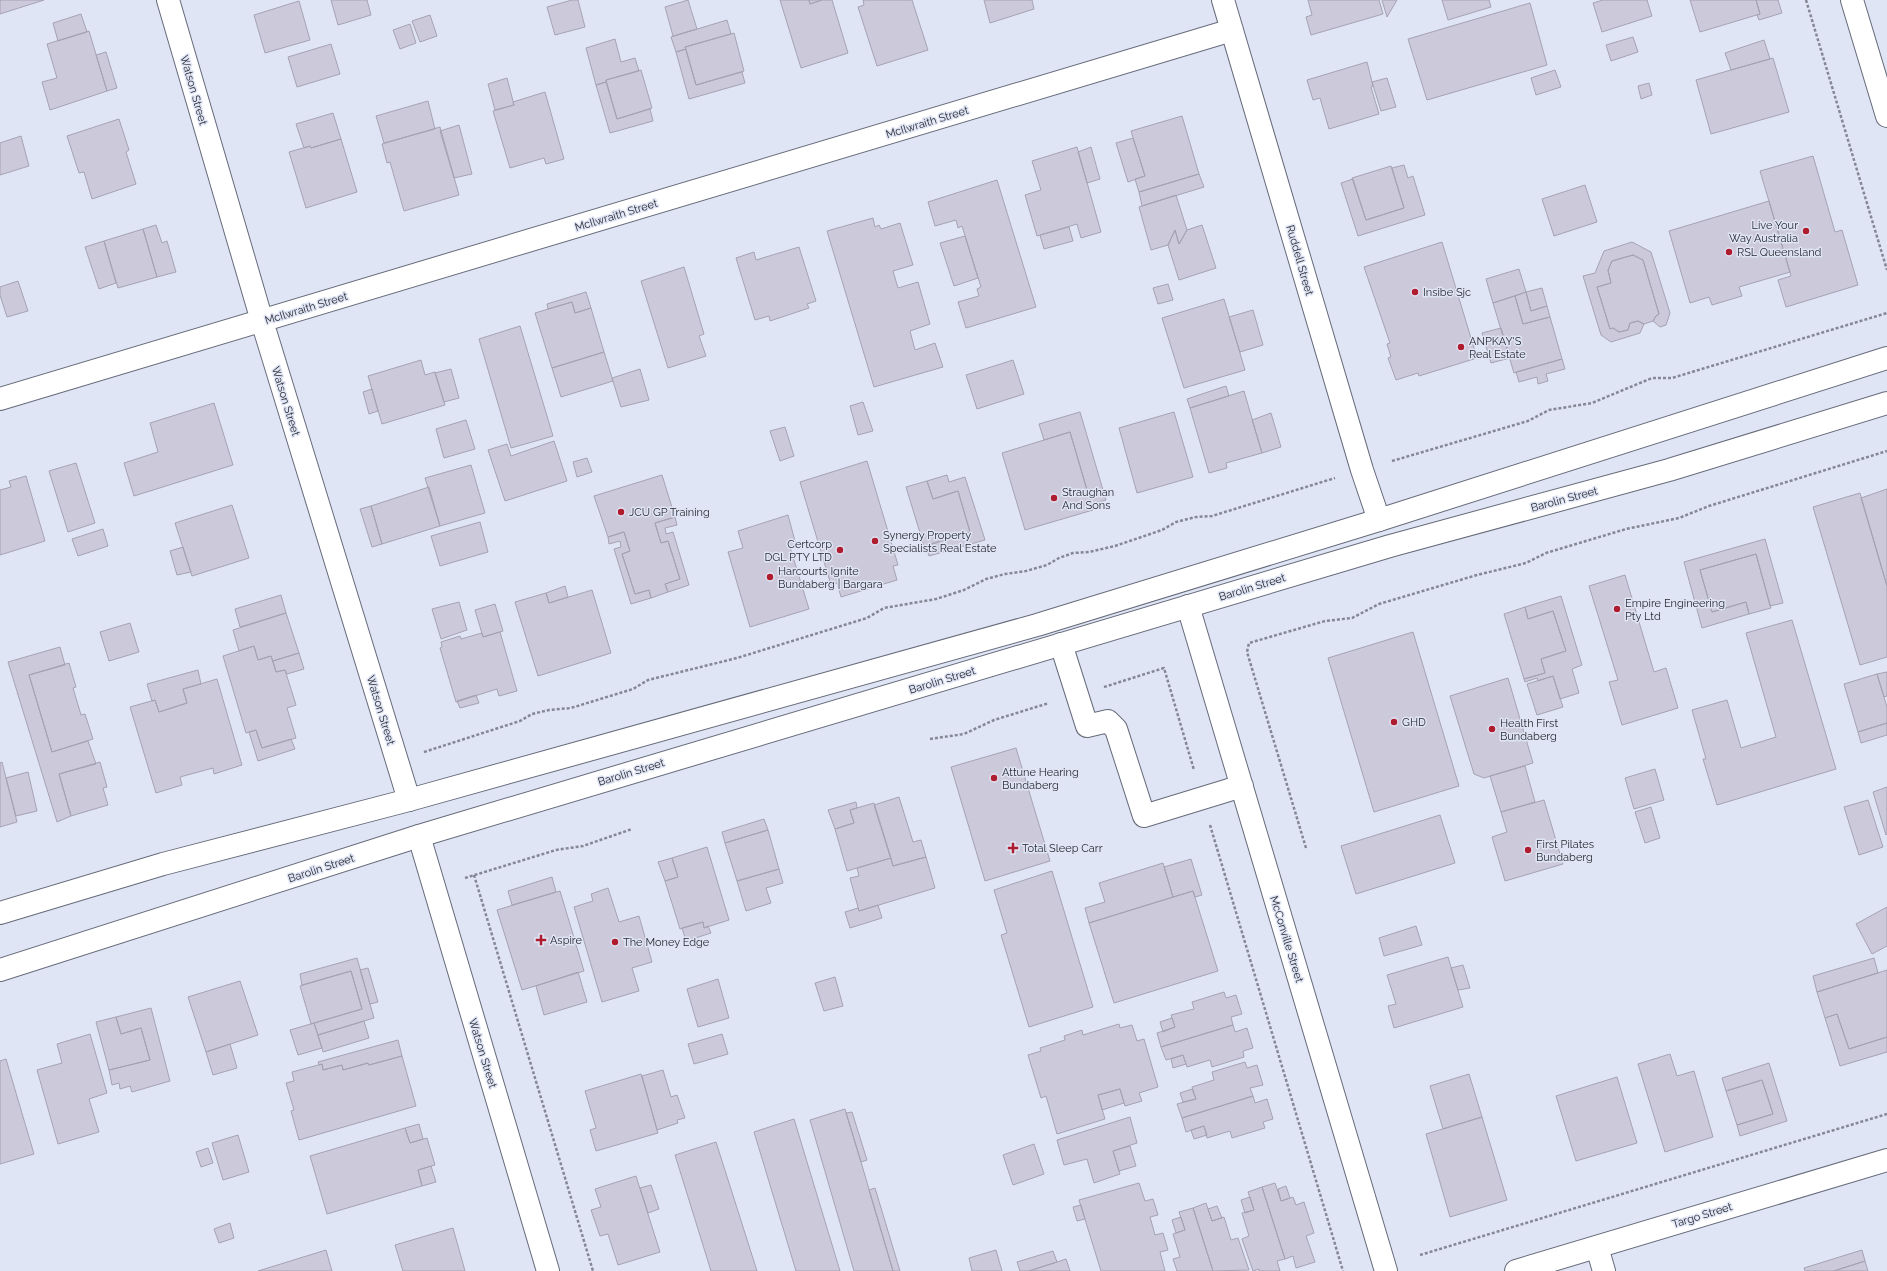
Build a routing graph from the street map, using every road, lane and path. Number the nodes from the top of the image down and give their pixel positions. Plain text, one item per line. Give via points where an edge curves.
1 (168, 0) edge
2 (1223, 0) edge
3 (1806, 0) edge
4 (1852, 0) edge
5 (1232, 30) junction
6 (1887, 116) edge
7 (1887, 270) edge
8 (1887, 313) edge
9 (262, 321) junction
10 (1887, 358) edge
11 (0, 399) edge
12 (1887, 403) edge
13 (1887, 451) edge
14 (1392, 461) dead end
15 (1336, 478) dead end
16 (1380, 520) junction
17 (1188, 606) junction
18 (1061, 644) junction
19 (1077, 695) junction
20 (930, 739) dead end
21 (423, 752) dead end
22 (1242, 786) junction
23 (1202, 798) junction
24 (409, 800) junction
25 (632, 829) dead end
26 (419, 836) junction
27 (1306, 848) dead end
28 (474, 875) junction
29 (465, 878) dead end
30 (0, 913) edge
31 (0, 970) edge
32 (1887, 1114) edge
33 (1887, 1160) edge
34 (1597, 1247) junction
35 (1420, 1255) dead end
36 (548, 1271) edge
37 (593, 1271) edge
38 (1343, 1271) edge
39 (1386, 1271) edge
40 (1516, 1271) edge
41 (1604, 1271) edge

1 - 9 street, Watson Street
2 - 5 street, Ruddell Street
3 - 7 path
4 - 6 street
5 - 9 street, McIlwraith Street
5 - 16 street, Ruddell Street via 1362,470
8 - 14 path via 1672,378 1652,378 1592,403 1550,410 1528,421
9 - 11 street, McIlwraith Street
9 - 24 street, Watson Street
10 - 16 street
12 - 17 street, Barolin Street via 1669,470 1390,546
13 - 27 path via 1678,518 1626,529 1546,553 1526,563 1379,604 1352,618 1325,621 1249,643 1247,652
15 - 21 path via 1212,516 1176,522 1162,530 1115,546 1073,553 1047,565 986,579 964,590 936,599 884,608 867,618 737,658 648,680 633,688 571,708 532,714 520,721
16 - 24 street via 1037,625
17 - 18 street, Barolin Street
17 - 22 street, McConville Street
18 - 19 street
18 - 26 street, Barolin Street
19 - 20 path via 994,720 964,734
19 - 23 street via 1086,726 1108,721 1116,729 1144,816
19 - 23 path via 1164,668
22 - 23 street
22 - 39 street, McConville Street
23 - 38 path
24 - 30 street via 163,864
25 - 28 path via 583,846 556,850
26 - 31 street, Barolin Street
26 - 36 street, Watson Street
28 - 29 path
28 - 37 path
32 - 35 path
33 - 34 street, Targo Street
34 - 40 street, Targo Street
34 - 41 street

